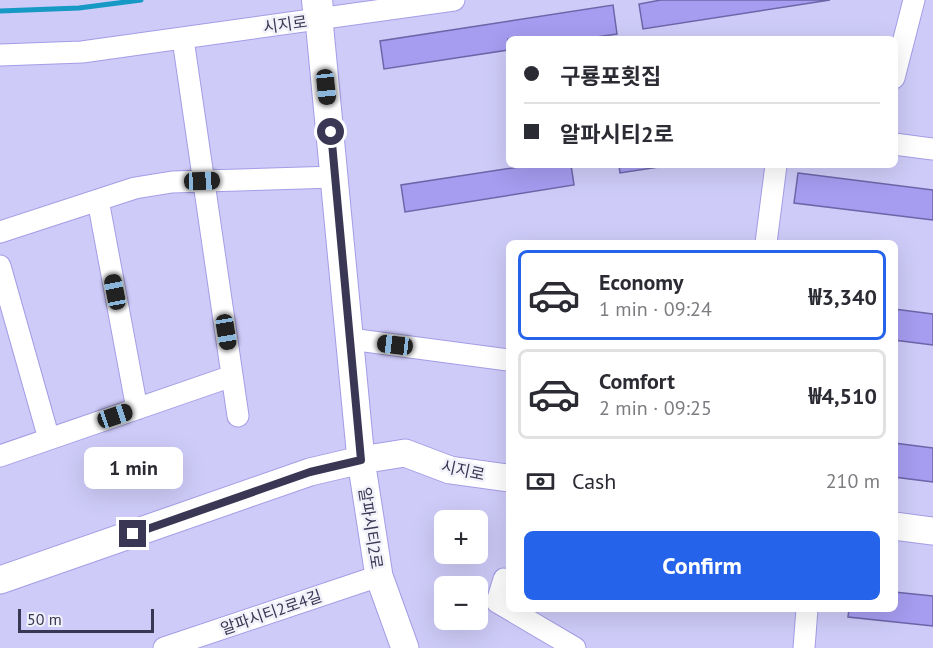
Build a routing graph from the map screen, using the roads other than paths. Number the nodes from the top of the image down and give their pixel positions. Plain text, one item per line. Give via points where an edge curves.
1 (454, 0) edge
2 (914, 0) edge
3 (318, 10) edge
4 (183, 39) junction
5 (0, 55) edge
6 (898, 62) edge
7 (898, 145) edge
8 (933, 149) edge
9 (776, 168) edge
10 (335, 177) junction
11 (202, 181) junction
12 (98, 200) junction
13 (0, 232) edge
14 (765, 240) edge
15 (0, 266) edge
16 (350, 339) junction
17 (506, 360) edge
18 (232, 376) junction
19 (137, 409) junction
20 (238, 416) dead end
21 (49, 439) junction
22 (0, 456) edge
23 (361, 460) junction
24 (506, 478) edge
25 (898, 527) edge
26 (933, 531) edge
27 (379, 576) junction
28 (504, 579) dead end
29 (0, 580) edge
30 (506, 609) edge
31 (510, 612) edge
32 (807, 612) edge
33 (547, 641) edge
34 (164, 648) edge
35 (405, 648) edge
36 (575, 648) edge
37 (804, 648) edge

1 - 3 street
2 - 6 street
3 - 4 street, 시지로
3 - 10 street, 시지로
4 - 5 street, 시지로 via 82,52
4 - 11 street
7 - 8 street
9 - 14 street
10 - 11 street
10 - 16 street, 시지로
11 - 12 street via 135,188
11 - 18 street
12 - 13 street
12 - 19 street
15 - 21 street
16 - 17 street
16 - 23 street, 시지로
18 - 19 street
18 - 20 street
19 - 21 street
21 - 22 street
23 - 24 street, 시지로 via 405,453 450,470
23 - 27 street, 알파시티2로
23 - 29 street via 310,472
25 - 26 street
27 - 34 street, 알파시티2로4길
27 - 35 street, 알파시티2로
28 - 30 street via 497,602
31 - 33 street
32 - 37 street
33 - 36 street

